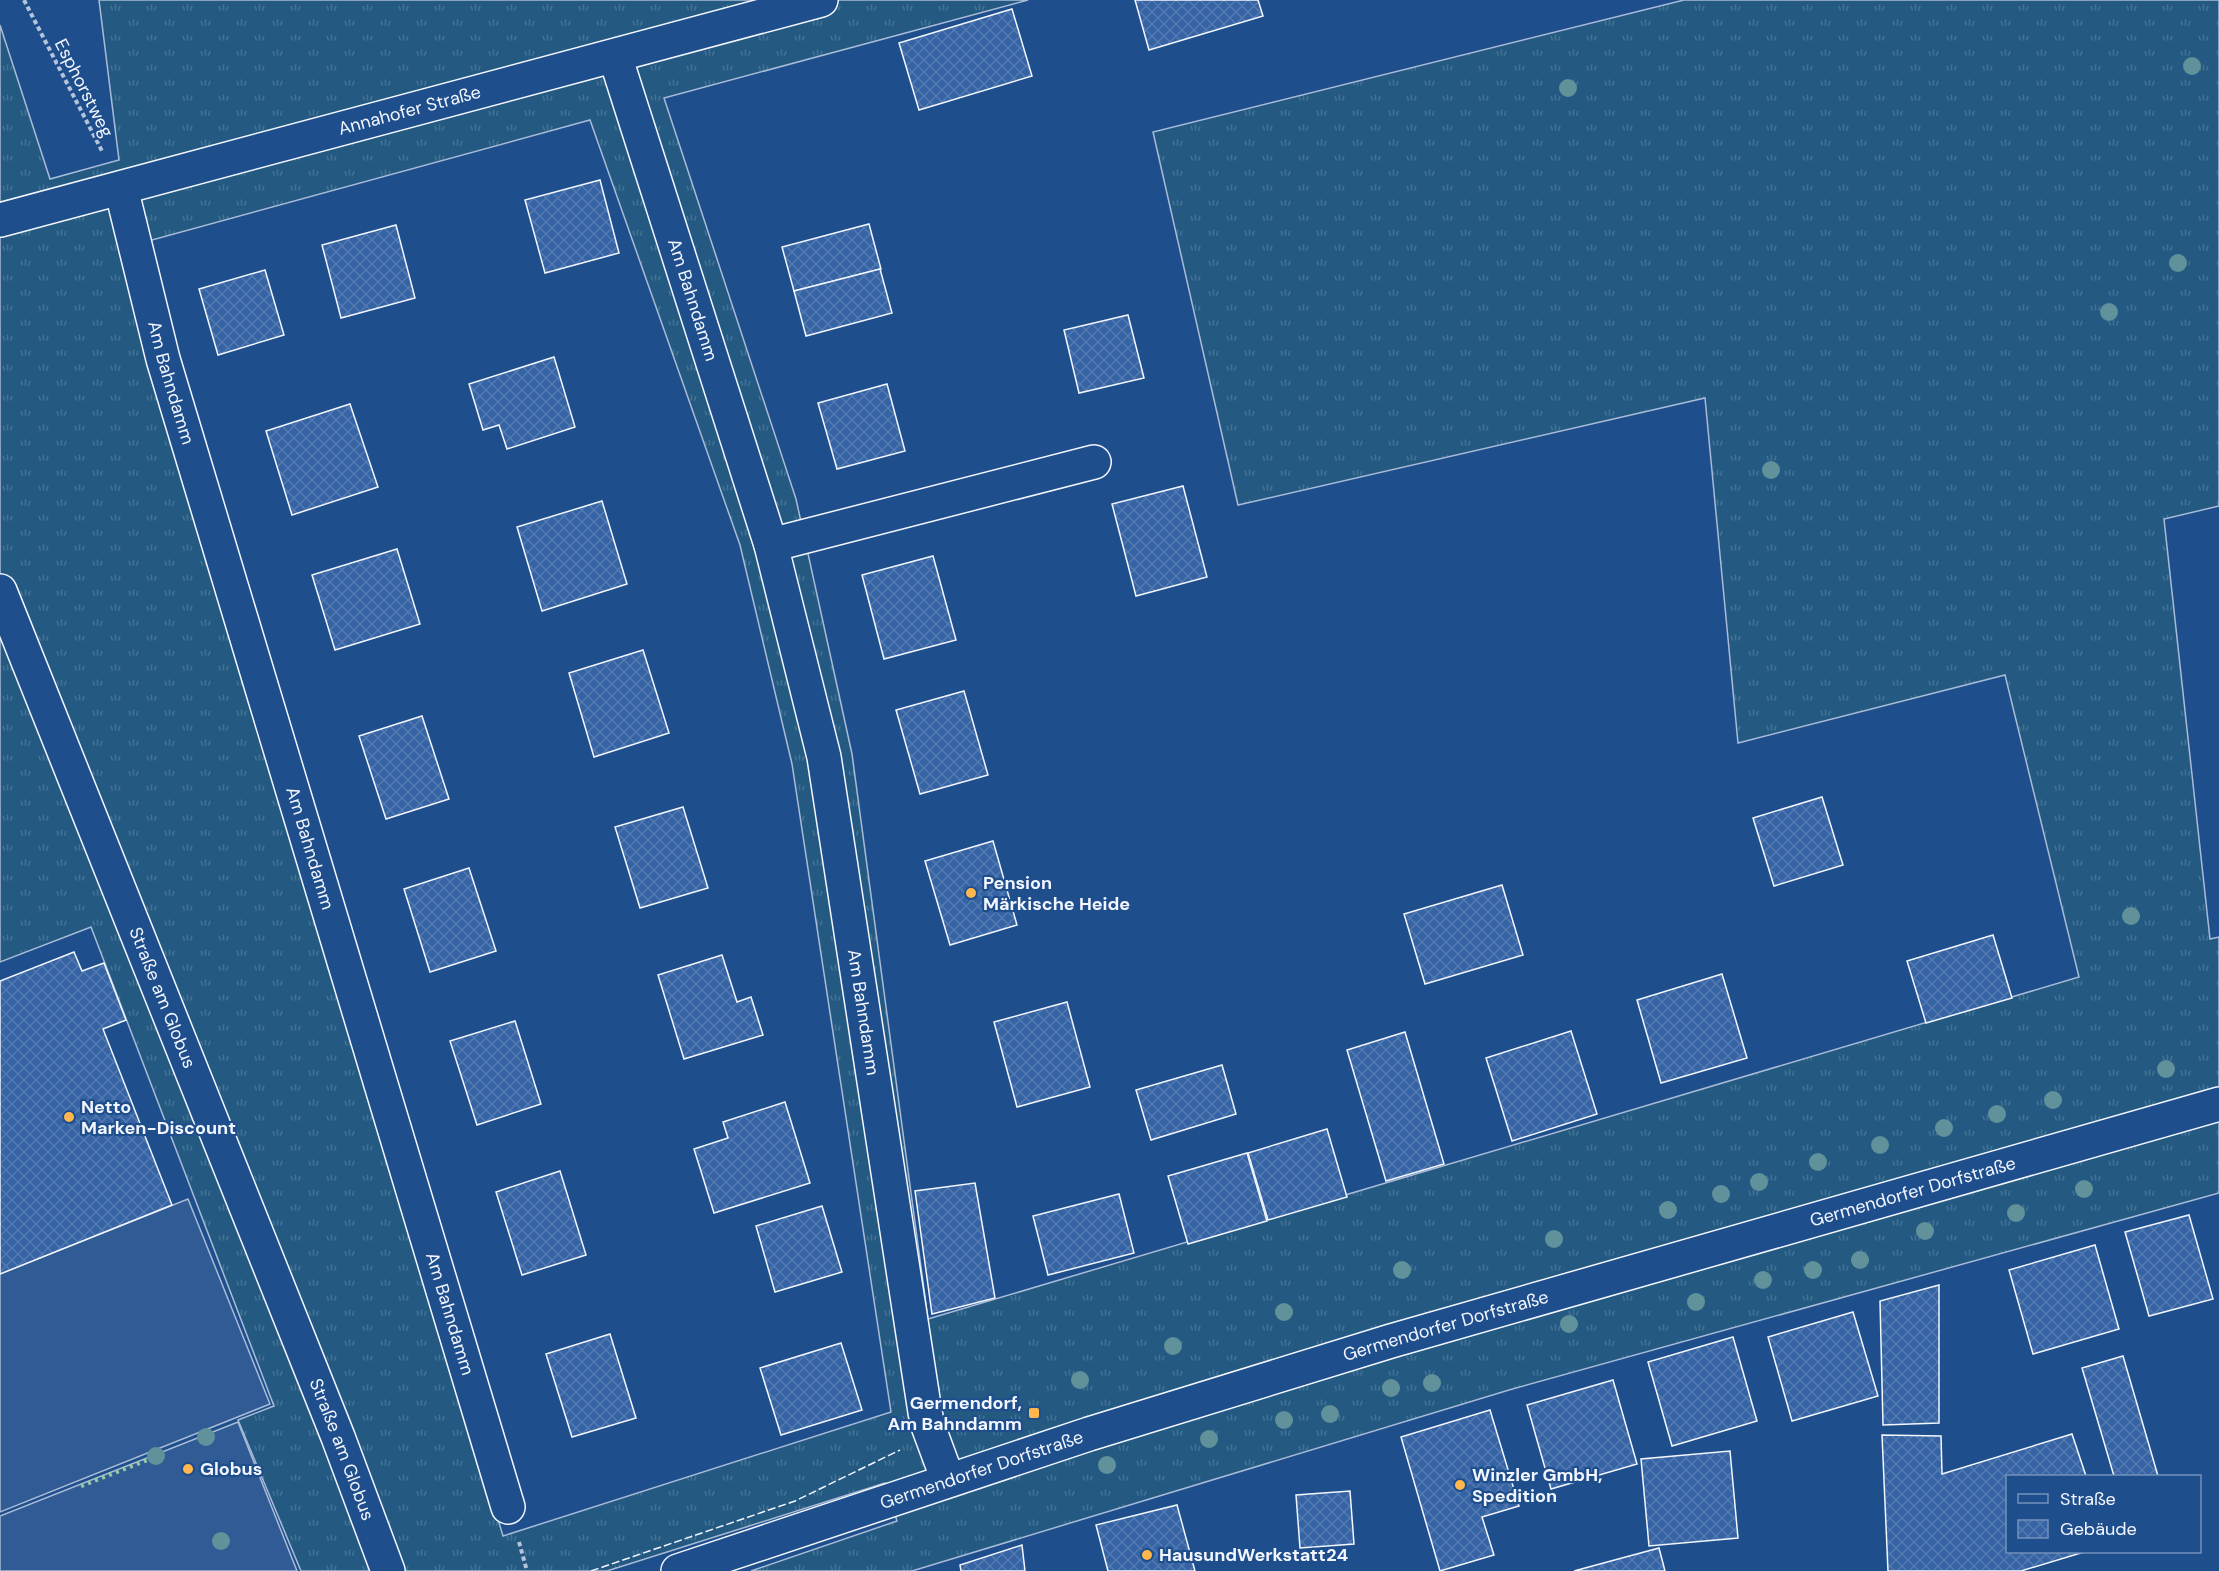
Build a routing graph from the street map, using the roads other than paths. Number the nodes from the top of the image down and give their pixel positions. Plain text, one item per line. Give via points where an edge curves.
1 (821, 0) edge
2 (615, 56) junction
3 (121, 188) junction
4 (0, 220) edge
5 (1094, 462) dead end
6 (771, 545) junction
7 (0, 591) edge
8 (2219, 1104) edge
9 (948, 1480) junction
10 (508, 1507) dead end
11 (388, 1571) edge
12 (678, 1571) edge

1 - 2 street, Annahofer Straße
2 - 3 street, Annahofer Straße
2 - 6 street, Am Bahndamm
3 - 4 street, Annahofer Straße
3 - 10 street, Am Bahndamm via 163,359
5 - 6 street
6 - 9 street, Am Bahndamm via 824,757 925,1412
7 - 11 street, Straße am Globus
8 - 9 street, Germendorfer Dorfstraße via 1391,1341
9 - 12 street, Germendorfer Dorfstraße

